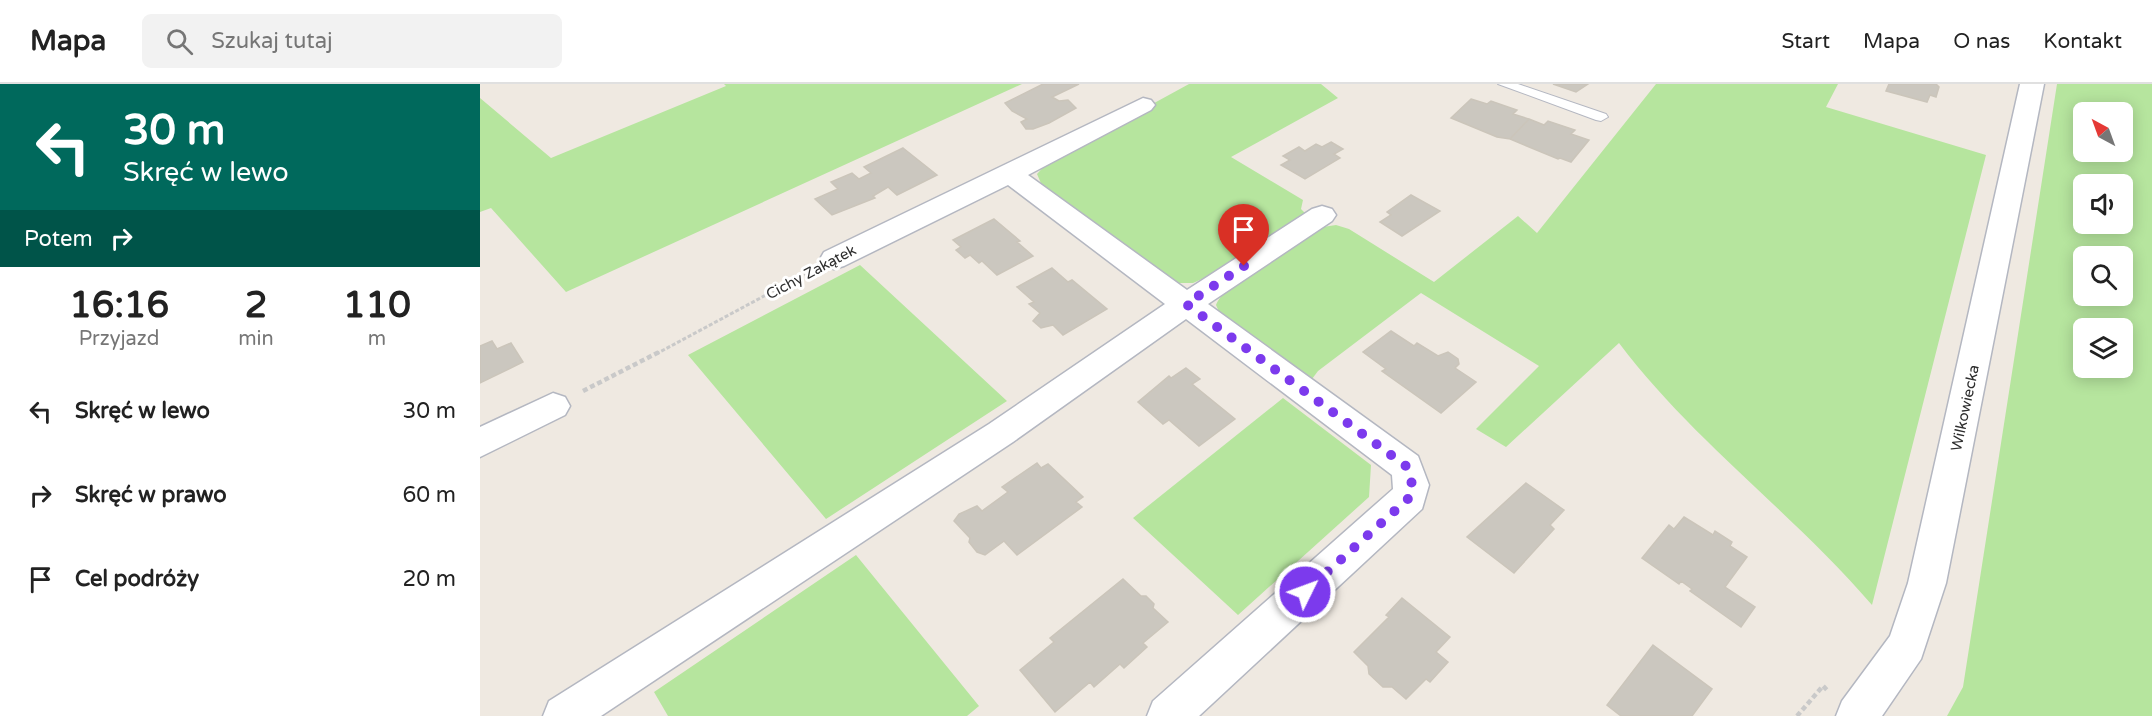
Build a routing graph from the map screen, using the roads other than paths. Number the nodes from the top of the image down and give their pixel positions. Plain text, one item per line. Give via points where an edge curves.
1 (1505, 84) edge
2 (2032, 84) edge
3 (1143, 105) dead end
4 (1601, 117) dead end
5 (1010, 174) junction
6 (1322, 215) dead end
7 (834, 259) road end
8 (1186, 304) junction
9 (553, 406) road end
10 (480, 443) edge
11 (564, 716) edge
12 (1168, 716) edge
13 (1857, 716) edge

1 - 4 lane
2 - 13 street, Wilkowiecka via 1927,583 1907,646
3 - 5 street, Cichy Zakątek
5 - 7 street, Cichy Zakątek
5 - 8 street
6 - 8 street
8 - 11 street via 991,440
8 - 12 street via 1406,466 1413,487 1409,498
9 - 10 street

